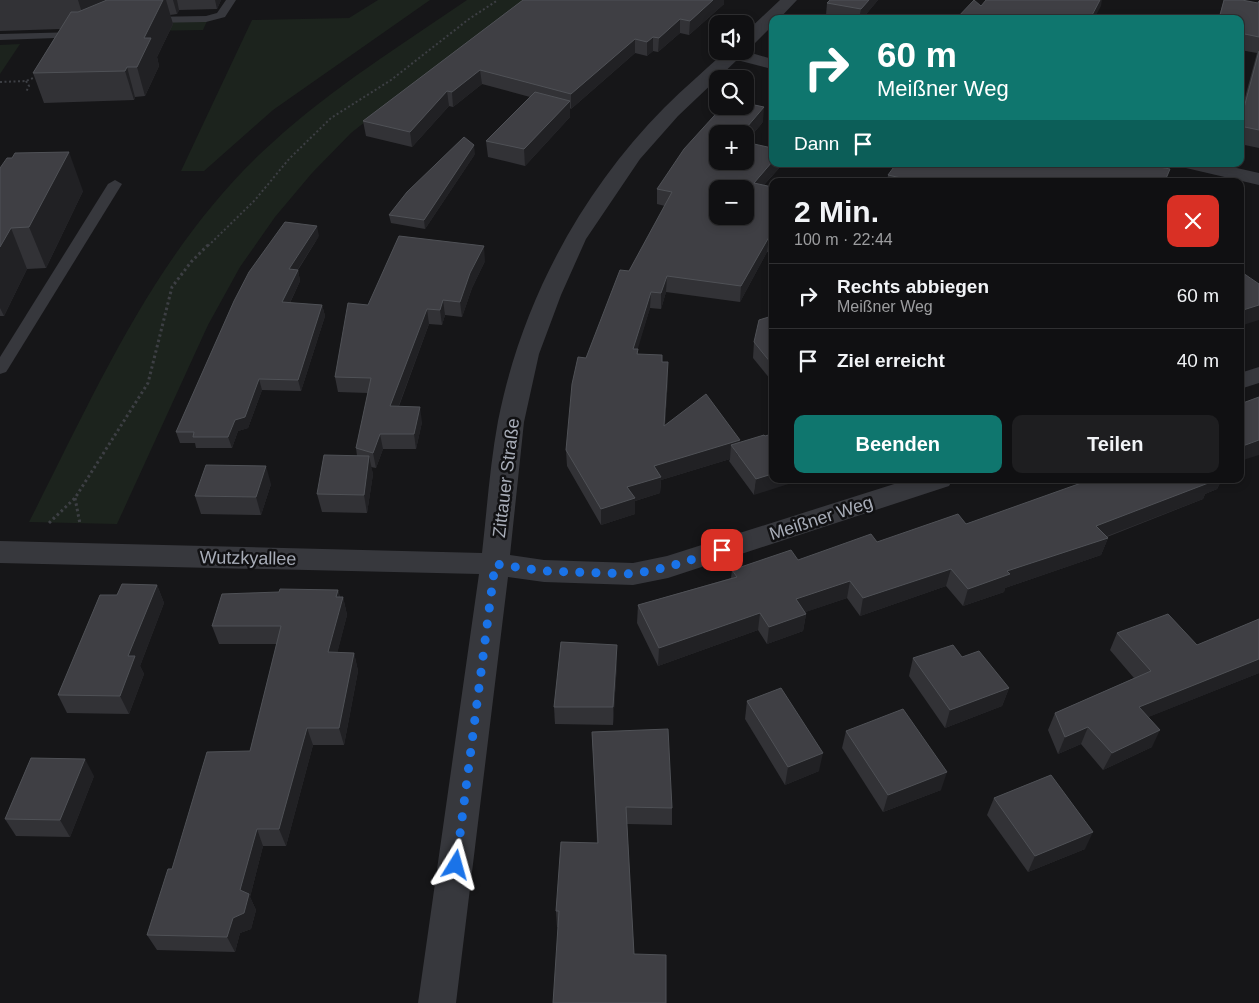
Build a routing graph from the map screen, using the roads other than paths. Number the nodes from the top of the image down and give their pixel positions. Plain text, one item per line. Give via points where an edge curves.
1 (231, 0) edge
2 (789, 0) edge
3 (773, 15) edge
4 (769, 19) edge
5 (139, 20) edge
6 (94, 31) edge
7 (754, 34) edge
8 (0, 37) edge
9 (754, 56) edge
10 (726, 60) edge
11 (769, 63) edge
12 (1205, 167) edge
13 (1259, 180) edge
14 (115, 184) dead end
15 (0, 368) edge
16 (1259, 375) edge
17 (1244, 380) edge
18 (927, 483) edge
19 (0, 552) edge
20 (495, 564) junction
21 (437, 1003) edge

1 - 5 lane via 221,14 206,19
2 - 3 street, Zittauer Straße
4 - 7 street, Zittauer Straße
6 - 8 lane via 86,35
9 - 11 street
10 - 20 street, Zittauer Straße via 671,112 633,155 575,239 527,354 511,422
12 - 13 street
14 - 15 lane
16 - 17 street
18 - 20 street, Meißner Weg via 668,567 633,574 544,571
19 - 20 street, Wutzkyallee
20 - 21 street, Zittauer Straße

